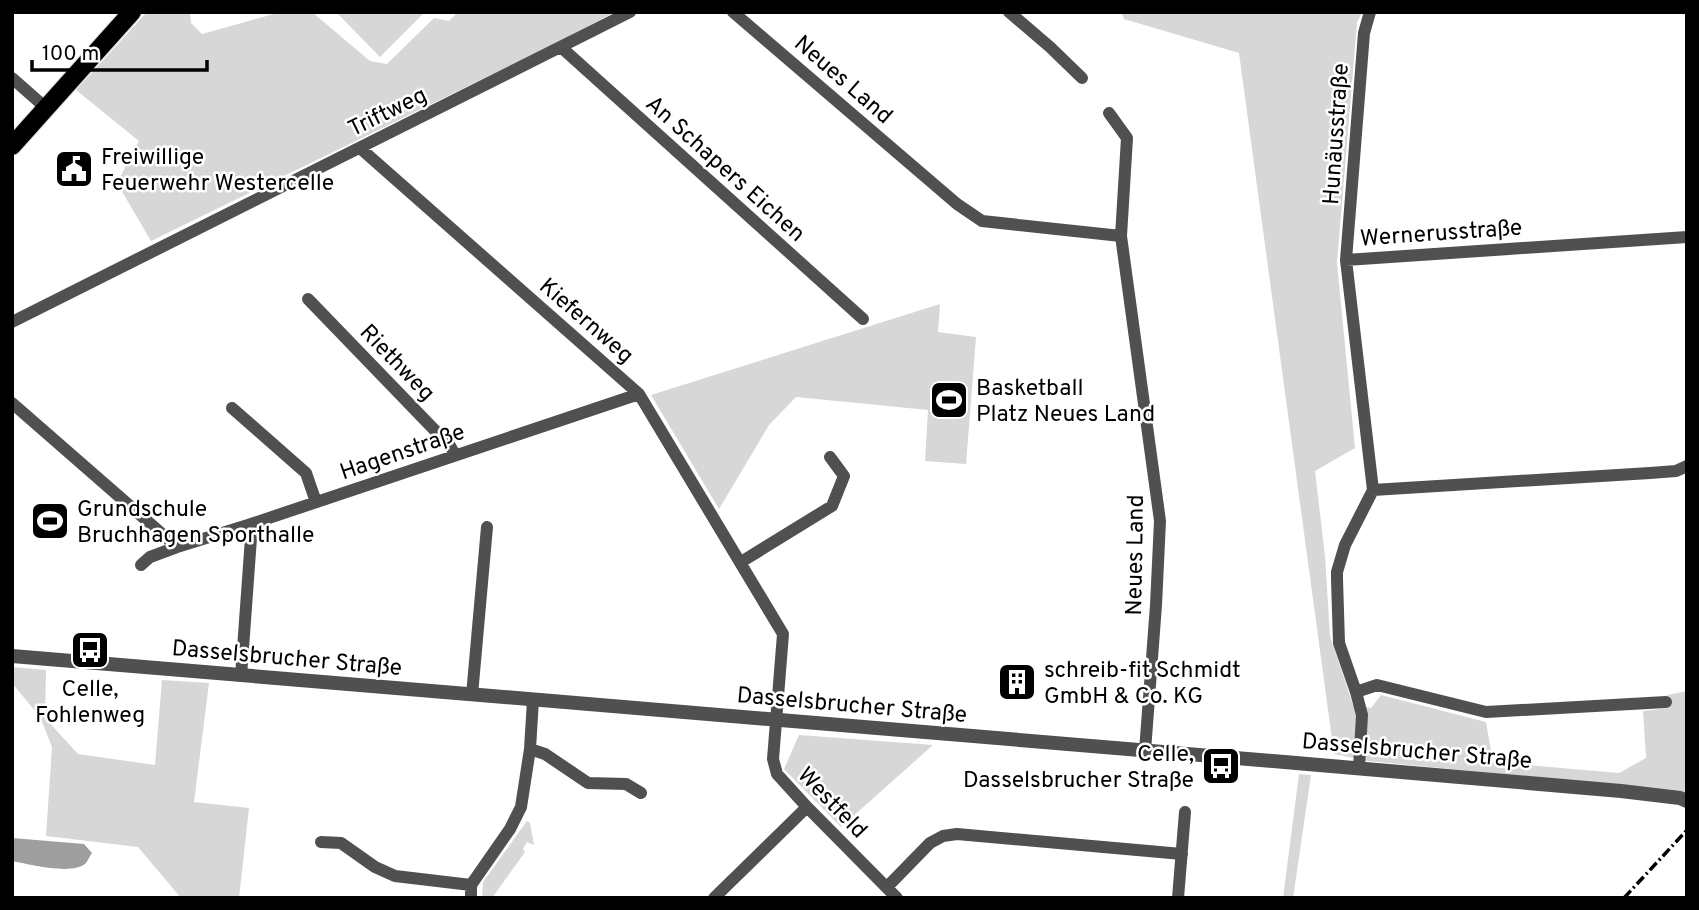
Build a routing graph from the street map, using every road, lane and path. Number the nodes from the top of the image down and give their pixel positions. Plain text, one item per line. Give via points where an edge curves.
1 (132, 12) edge
2 (630, 12) edge
3 (733, 12) edge
4 (1009, 12) edge
5 (1370, 12) edge
6 (562, 48) junction
7 (12, 78) edge
8 (1082, 78) dead end
9 (46, 108) junction
10 (1109, 113) dead end
11 (12, 146) edge
12 (360, 148) junction
13 (1121, 236) junction
14 (1687, 237) edge
15 (1346, 260) junction
16 (308, 299) dead end
17 (863, 319) dead end
18 (12, 322) edge
19 (639, 394) junction
20 (12, 402) edge
21 (232, 408) dead end
22 (456, 455) junction
23 (830, 457) dead end
24 (1687, 466) edge
25 (1373, 491) junction
26 (316, 502) junction
27 (248, 525) junction
28 (487, 527) dead end
29 (177, 547) junction
30 (741, 562) junction
31 (141, 565) dead end
32 (12, 656) edge
33 (241, 676) junction
34 (1356, 692) junction
35 (472, 695) junction
36 (533, 700) junction
37 (1666, 702) dead end
38 (775, 720) junction
39 (530, 750) junction
40 (1145, 751) junction
41 (1359, 768) junction
42 (641, 793) dead end
43 (1687, 801) edge
44 (807, 807) junction
45 (1185, 812) dead end
46 (321, 842) dead end
47 (1182, 854) junction
48 (887, 887) junction
49 (471, 892) edge
50 (714, 898) edge
51 (897, 898) edge
52 (1178, 898) edge

1 - 9 main road
2 - 6 street, Triftweg
3 - 13 street, Neues Land via 982,221
4 - 8 street
5 - 15 street, Hunäusstraße via 1364,33
6 - 12 street, Triftweg
6 - 17 street, An Schapers Eichen
7 - 9 street
9 - 11 main road
10 - 13 street, Neues Land via 1127,138
12 - 18 street, Triftweg
12 - 19 street, Kiefernweg
13 - 40 street, Neues Land via 1160,521
14 - 15 street, Wernerusstraße
15 - 25 street, Wernerusstraße
16 - 22 street, Riethweg
19 - 22 street, Hagenstraße
19 - 30 street, Kiefernweg
20 - 29 street
21 - 26 street via 306,473
22 - 26 street, Hagenstraße
23 - 30 street via 844,476 832,506
24 - 25 street via 1676,471
25 - 34 street via 1345,545 1337,572 1339,643
26 - 27 street, Hagenstraße
27 - 29 street, Hagenstraße
27 - 33 street via 251,538
28 - 35 street
29 - 31 street, Hagenstraße
30 - 38 street, Kiefernweg via 783,634
32 - 33 street, Dasselsbrucher Straße
33 - 35 street, Dasselsbrucher Straße
34 - 37 street via 1377,685 1486,712
34 - 41 street via 1362,715
35 - 36 street, Dasselsbrucher Straße
36 - 38 street, Dasselsbrucher Straße
36 - 39 street
38 - 40 street, Dasselsbrucher Straße
38 - 44 street, Westfeld via 777,774
39 - 42 street via 545,754 588,783 626,784
39 - 49 street via 522,807
40 - 41 street, Dasselsbrucher Straße
41 - 43 street, Dasselsbrucher Straße
44 - 48 street, Westfeld
44 - 50 street
45 - 47 street
46 - 49 street via 341,844 395,876
47 - 48 street via 957,834 930,843
47 - 52 street
48 - 51 street, Westfeld

